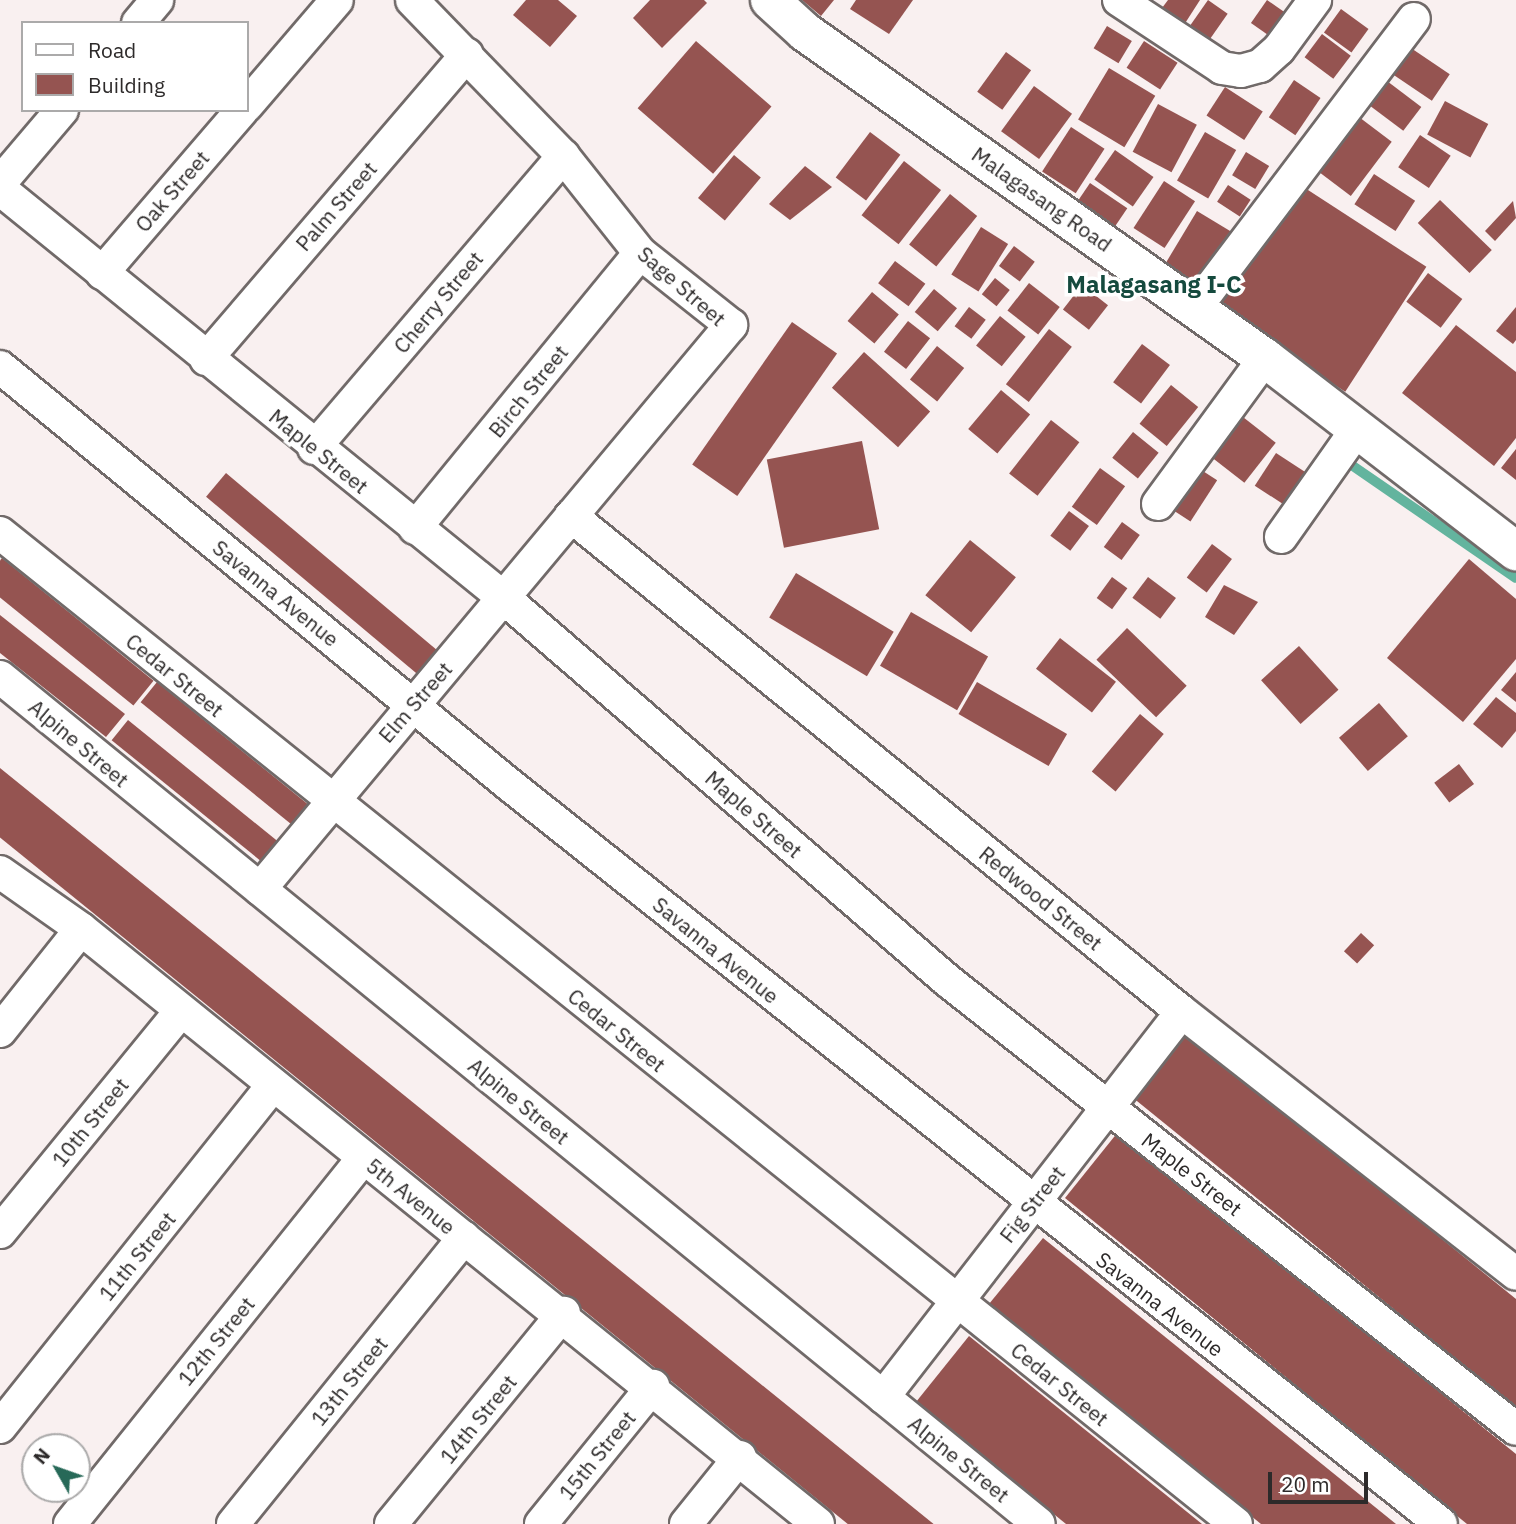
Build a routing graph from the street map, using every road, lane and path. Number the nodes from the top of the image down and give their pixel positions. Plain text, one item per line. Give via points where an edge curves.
1 (157, 0) edge
2 (337, 0) edge
3 (412, 0) edge
4 (770, 0) edge
5 (1119, 0) edge
6 (1315, 0) edge
7 (1414, 19) dead end
8 (140, 21) edge
9 (467, 54) junction
10 (248, 104) edge
11 (60, 112) edge
12 (240, 112) edge
13 (563, 156) junction
14 (0, 183) edge
15 (0, 189) edge
16 (640, 253) junction
17 (102, 272) junction
18 (1196, 307) junction
19 (1265, 358) junction
20 (206, 359) junction
21 (0, 366) edge
22 (1358, 428) junction
23 (314, 448) junction
24 (1158, 504) dead end
25 (571, 516) junction
26 (415, 528) junction
27 (0, 533) edge
28 (1281, 537) dead end
29 (1516, 551) edge
30 (505, 599) junction
31 (0, 677) edge
32 (412, 705) junction
33 (331, 801) junction
34 (0, 872) edge
35 (260, 889) junction
36 (81, 929) junction
37 (180, 1012) junction
38 (1182, 1012) junction
39 (0, 1031) edge
40 (273, 1085) junction
41 (1108, 1108) junction
42 (363, 1157) junction
43 (1033, 1204) junction
44 (0, 1232) edge
45 (464, 1238) junction
46 (1516, 1274) edge
47 (957, 1301) junction
48 (564, 1313) junction
49 (653, 1385) junction
50 (883, 1397) junction
51 (0, 1427) edge
52 (1516, 1429) edge
53 (740, 1457) junction
54 (69, 1524) edge
55 (233, 1524) edge
56 (391, 1524) edge
57 (541, 1524) edge
58 (686, 1524) edge
59 (818, 1524) edge
60 (1039, 1524) edge
61 (1236, 1524) edge
62 (1441, 1524) edge

1 - 8 street
2 - 10 street
3 - 9 street, Sage Street
4 - 18 main road, Malagasang Road via 805,32
5 - 6 street via 1222,68 1241,71 1259,66 1279,49
7 - 18 street
9 - 13 street, Sage Street
9 - 20 street, Palm Street
11 - 14 street
12 - 17 street, Oak Street
13 - 16 street, Sage Street
13 - 23 street, Cherry Street
15 - 17 street, Maple Street
16 - 25 street, Sage Street via 731,326
16 - 26 street, Birch Street
17 - 20 street, Maple Street
18 - 19 main road, Malagasang Road
19 - 22 main road, Malagasang Road
19 - 24 street
20 - 23 street, Maple Street
21 - 32 street, Savanna Avenue
22 - 28 street
22 - 29 main road, Malagasang Road
23 - 26 street, Maple Street
25 - 30 street, Elm Street
25 - 38 street, Redwood Street
26 - 30 street, Maple Street
27 - 33 street, Cedar Street
30 - 32 street, Elm Street
30 - 41 street, Maple Street via 948,981
31 - 35 street, Alpine Street
32 - 33 street, Elm Street
32 - 43 street, Savanna Avenue
33 - 35 street, Elm Street
33 - 47 street, Cedar Street
34 - 36 street, 5th Avenue
35 - 50 street, Alpine Street
36 - 37 street, 5th Avenue
36 - 39 street
37 - 40 street, 5th Avenue
37 - 44 street, 10th Street
38 - 41 street, Fig Street
38 - 46 street, Redwood Street
40 - 42 street, 5th Avenue
40 - 51 street, 11th Street
41 - 43 street, Fig Street
41 - 52 street, Maple Street
42 - 45 street, 5th Avenue
42 - 54 street, 12th Street
43 - 47 street, Fig Street
43 - 62 street, Savanna Avenue
45 - 48 street, 5th Avenue
45 - 55 street, 13th Street
47 - 50 street, Fig Street
47 - 61 street, Cedar Street
48 - 49 street, 5th Avenue
48 - 56 street, 14th Street
49 - 53 street, 5th Avenue
49 - 57 street, 15th Street
50 - 60 street, Alpine Street
53 - 58 street
53 - 59 street, 5th Avenue

